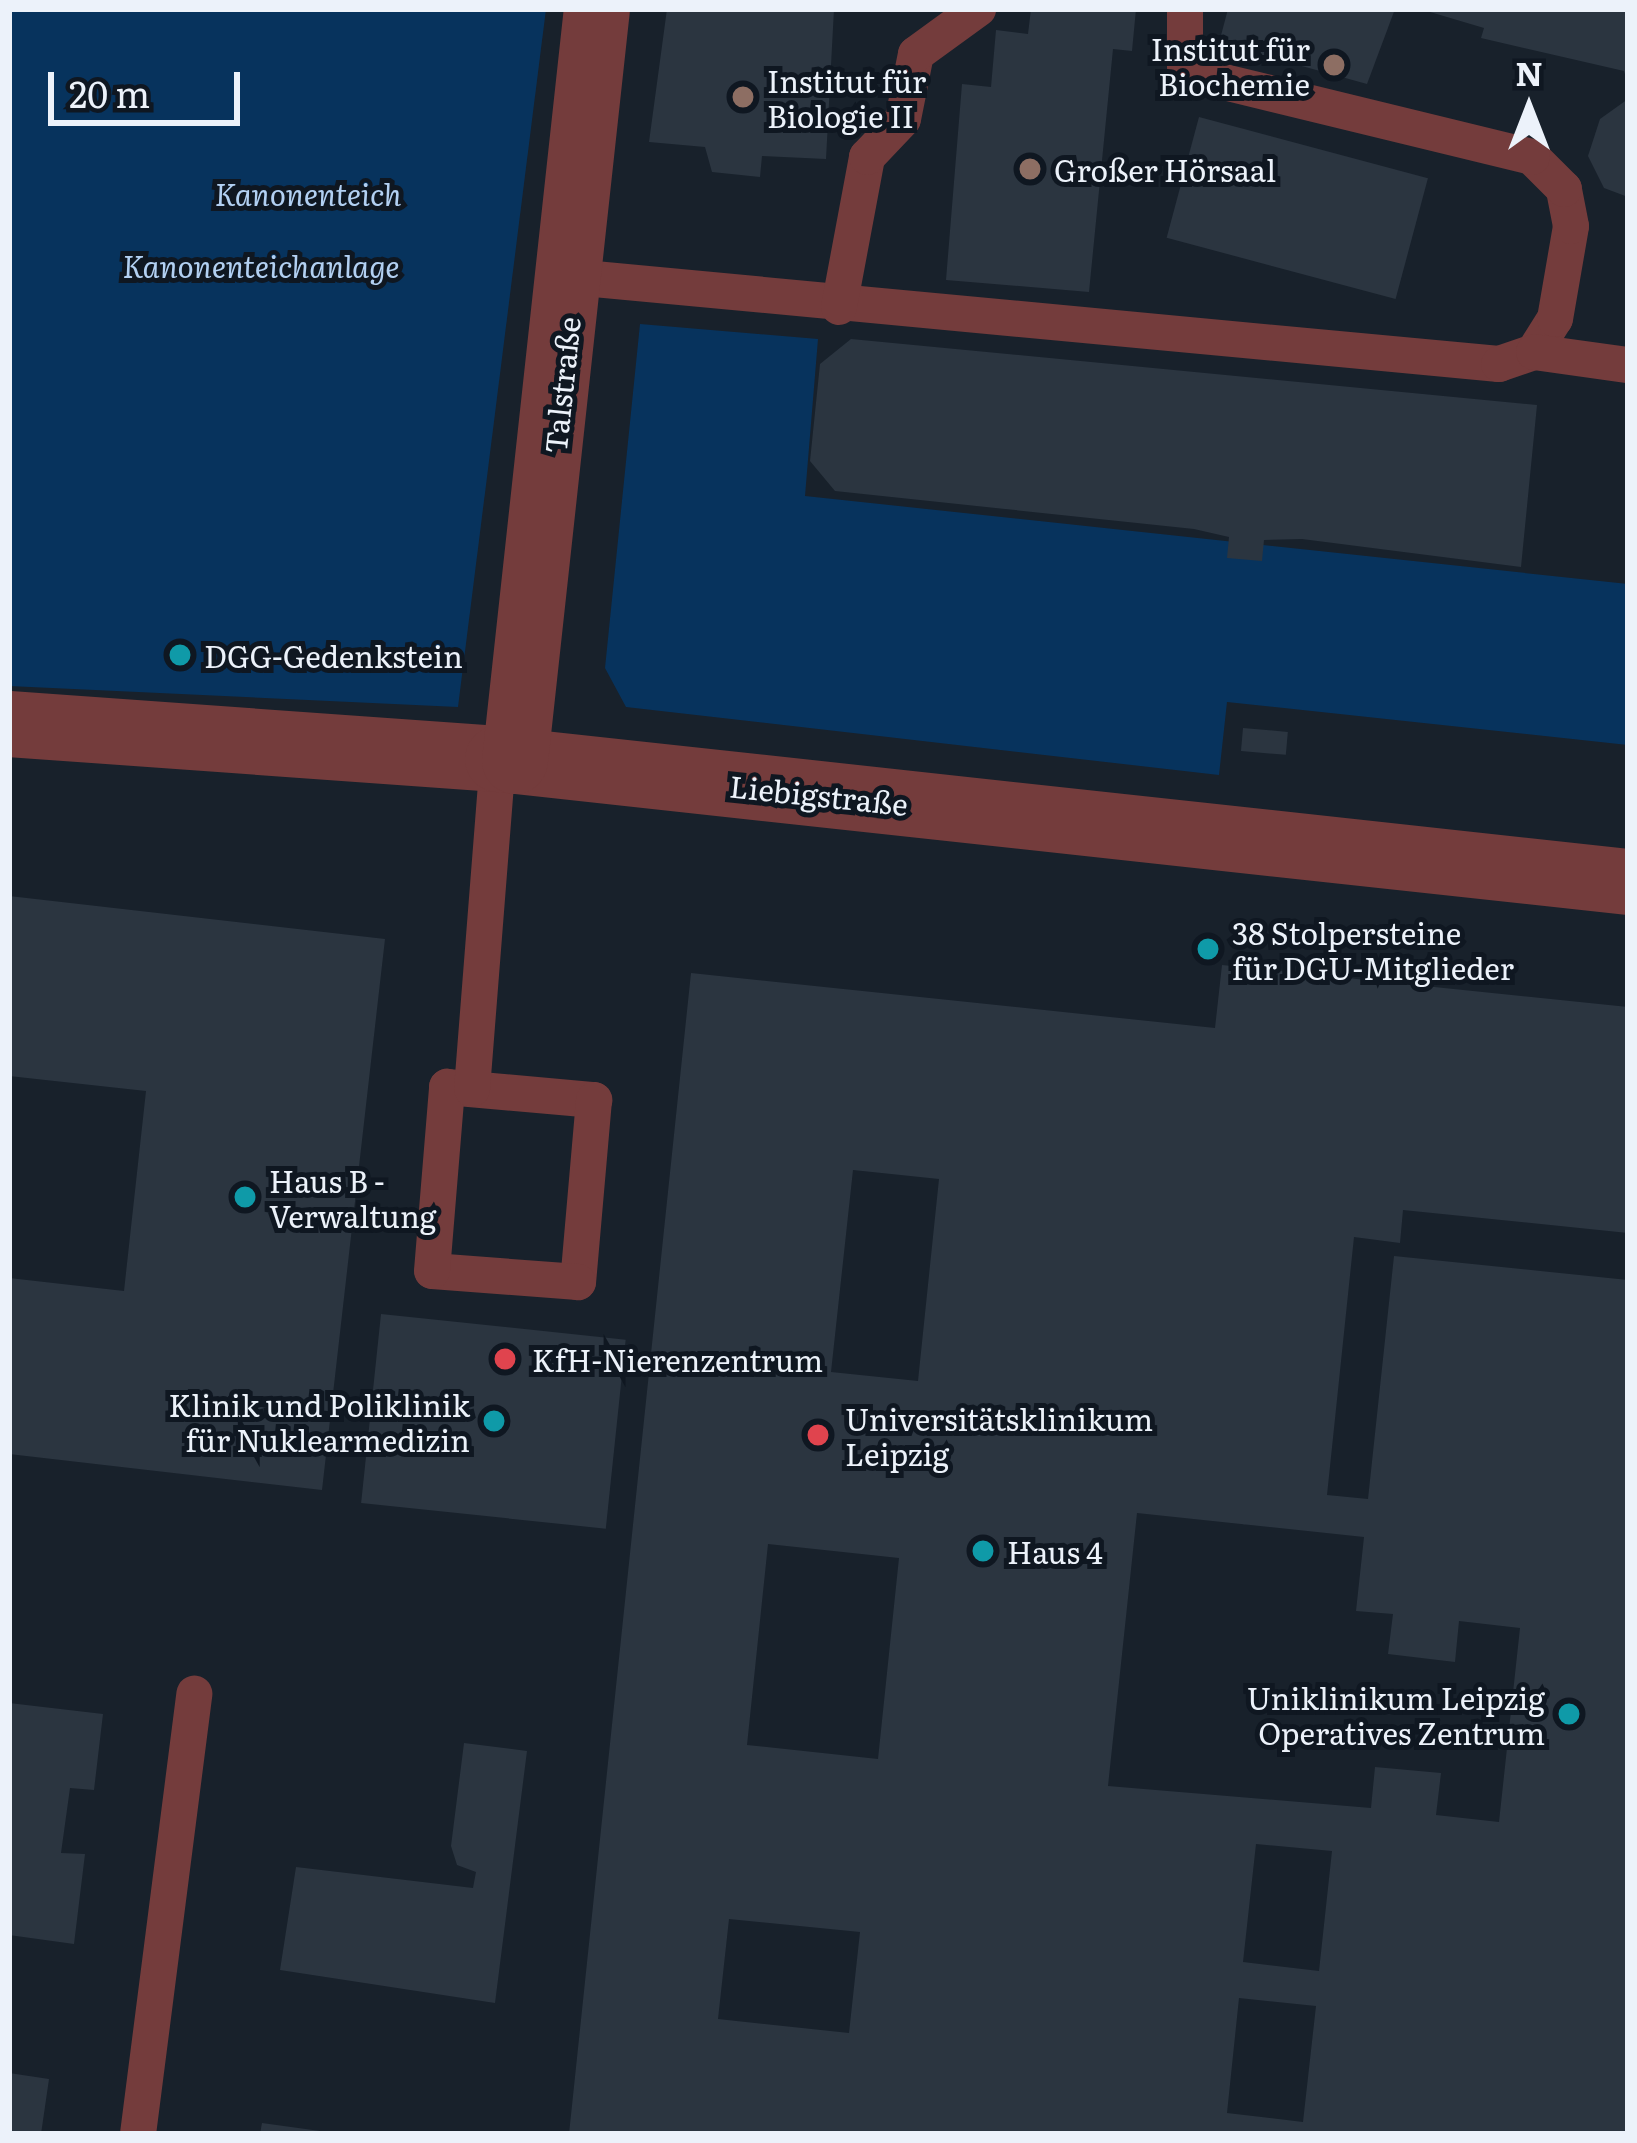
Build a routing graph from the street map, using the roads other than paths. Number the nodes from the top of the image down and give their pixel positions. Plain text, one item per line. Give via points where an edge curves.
1 (597, 9) edge
2 (978, 9) edge
3 (1185, 9) edge
4 (573, 278) junction
5 (839, 307) junction
6 (1534, 352) junction
7 (1628, 365) edge
8 (9, 724) edge
9 (507, 760) junction
10 (1628, 882) edge
11 (472, 1089) junction
12 (194, 1694) dead end
13 (138, 2134) edge

1 - 4 street, Talstraße
2 - 5 lane via 916,54 903,119 867,157
3 - 6 lane via 1185,67 1204,77 1532,157 1564,189 1571,226 1556,319
4 - 5 lane
4 - 9 street, Talstraße
5 - 6 lane via 1499,364
6 - 7 lane
8 - 9 street, Liebigstraße
9 - 10 street, Liebigstraße
9 - 11 lane
11 - 11 lane via 447,1087 431,1270 578,1282 594,1100
12 - 13 lane

